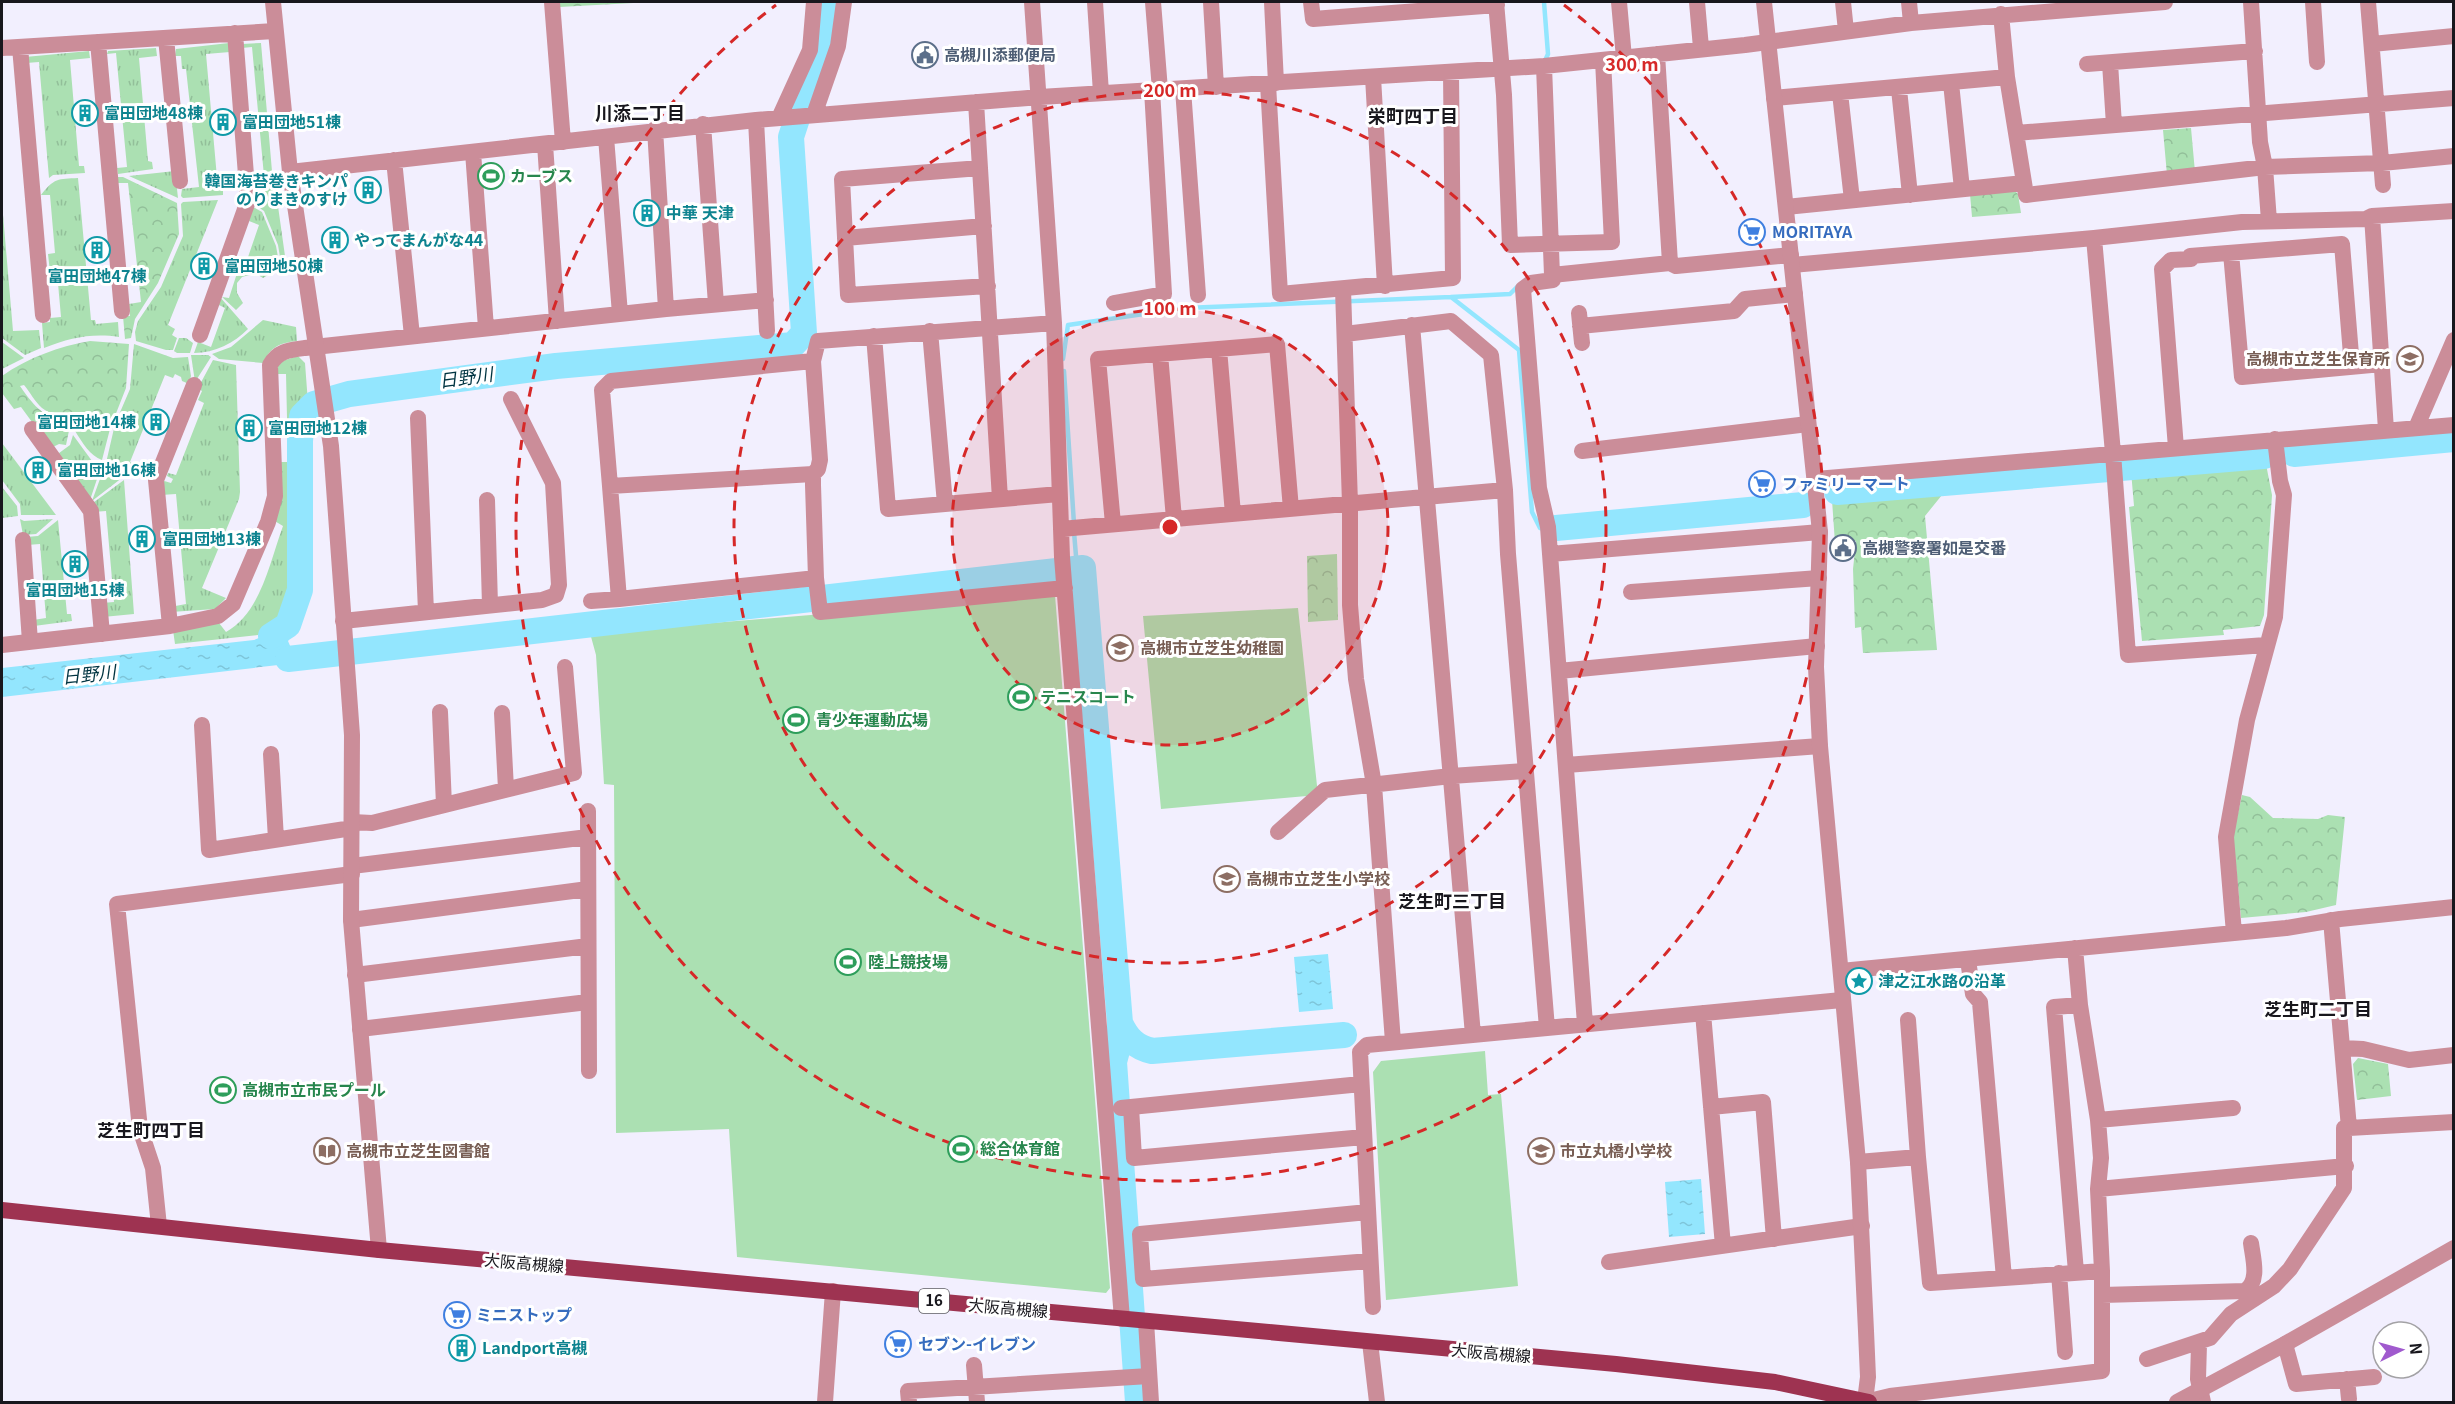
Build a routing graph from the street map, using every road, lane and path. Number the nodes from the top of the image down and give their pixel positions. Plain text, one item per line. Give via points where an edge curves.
1 (273, 2) edge
2 (552, 2) edge
3 (814, 2) edge
4 (844, 2) edge
5 (1032, 2) edge
6 (1095, 2) edge
7 (1153, 2) edge
8 (1211, 2) edge
9 (1272, 2) edge
10 (1311, 2) edge
11 (1619, 2) edge
12 (1697, 2) edge
13 (1764, 2) edge
14 (1843, 2) edge
15 (1909, 2) edge
16 (2165, 2) edge
17 (2251, 2) edge
18 (2313, 2) edge
19 (2368, 2) edge
20 (1496, 3) edge
21 (2126, 3) edge
22 (1436, 5) edge
23 (2063, 5) edge
24 (1373, 8) edge
25 (2008, 10) edge
26 (813, 22) junction
27 (1911, 23) junction
28 (841, 26) junction
29 (275, 31) junction
30 (1846, 31) junction
31 (235, 33) junction
32 (2454, 36) edge
33 (166, 38) junction
34 (1768, 40) junction
35 (98, 42) junction
36 (2372, 44) junction
37 (20, 47) junction
38 (2, 48) edge
39 (1701, 48) junction
40 (2255, 51) junction
41 (1657, 54) junction
42 (1624, 58) junction
43 (1603, 60) junction
44 (2317, 62) dead end
45 (2110, 63) junction
46 (2087, 64) dead end
47 (1544, 66) junction
48 (1502, 69) junction
49 (1451, 72) junction
50 (1373, 77) junction
51 (2007, 77) junction
52 (1272, 83) junction
53 (1952, 83) junction
54 (1216, 87) junction
55 (1183, 88) junction
56 (1899, 88) junction
57 (1156, 90) junction
58 (1101, 93) junction
59 (1840, 93) junction
60 (1040, 97) junction
61 (1774, 98) junction
62 (2454, 98) edge
63 (976, 102) junction
64 (2378, 104) junction
65 (2259, 113) junction
66 (814, 115) junction
67 (779, 118) junction
68 (756, 120) junction
69 (703, 124) junction
70 (2114, 125) junction
71 (655, 129) junction
72 (2016, 133) junction
73 (606, 137) junction
74 (563, 142) junction
75 (545, 144) junction
76 (472, 152) junction
77 (2454, 156) edge
78 (394, 160) junction
79 (2382, 163) junction
80 (2265, 167) junction
81 (980, 168) junction
82 (290, 172) junction
83 (180, 181) dead end
84 (2024, 183) junction
85 (2383, 185) dead end
86 (1962, 189) junction
87 (1910, 195) junction
88 (1852, 200) junction
89 (1786, 207) junction
90 (2454, 211) edge
91 (2372, 216) junction
92 (2269, 221) junction
93 (984, 226) junction
94 (845, 238) junction
95 (2094, 238) junction
96 (1550, 245) junction
97 (2231, 252) junction
98 (1791, 260) junction
99 (1670, 263) junction
100 (1552, 276) junction
101 (988, 286) junction
102 (1385, 286) junction
103 (1343, 289) junction
104 (1795, 294) junction
105 (1198, 295) dead end
106 (766, 300) junction
107 (1114, 303) dead end
108 (716, 304) junction
109 (666, 309) junction
110 (122, 311) dead end
111 (620, 314) junction
112 (43, 315) dead end
113 (557, 321) junction
114 (1054, 322) junction
115 (1412, 325) junction
116 (991, 327) junction
117 (1581, 327) dead end
118 (486, 328) junction
119 (767, 331) dead end
120 (930, 331) junction
121 (1345, 334) junction
122 (200, 335) dead end
123 (412, 336) junction
124 (874, 336) junction
125 (2454, 340) edge
126 (315, 347) junction
127 (1219, 349) junction
128 (1160, 354) junction
129 (813, 361) junction
130 (2382, 364) junction
131 (2352, 367) junction
132 (194, 385) dead end
133 (511, 399) dead end
134 (418, 418) dead end
135 (1808, 424) junction
136 (2454, 425) edge
137 (2416, 428) junction
138 (32, 429) dead end
139 (2386, 430) junction
140 (2276, 440) junction
141 (2176, 448) junction
142 (1582, 451) dead end
143 (2113, 464) junction
144 (813, 474) junction
145 (1816, 479) junction
146 (610, 486) junction
147 (1504, 490) junction
148 (1059, 494) junction
149 (1427, 497) junction
150 (1000, 499) junction
151 (487, 500) dead end
152 (945, 504) junction
153 (1350, 504) junction
154 (1292, 509) junction
155 (1233, 514) junction
156 (1174, 519) junction
157 (1113, 524) junction
158 (1061, 529) junction
159 (1820, 532) junction
160 (22, 540) dead end
161 (1550, 554) junction
162 (1819, 578) junction
163 (817, 581) junction
164 (1064, 583) junction
165 (1631, 592) dead end
166 (619, 599) junction
167 (591, 602) dead end
168 (490, 605) junction
169 (426, 612) junction
170 (343, 621) junction
171 (170, 627) junction
172 (102, 634) junction
173 (30, 642) junction
174 (2, 645) edge
175 (2266, 645) junction
176 (1817, 646) junction
177 (565, 667) dead end
178 (1559, 671) junction
179 (440, 712) dead end
180 (502, 712) dead end
181 (202, 725) dead end
182 (1820, 746) junction
183 (271, 754) dead end
184 (1566, 765) junction
185 (1526, 771) junction
186 (1451, 776) junction
187 (1374, 785) junction
188 (506, 789) junction
189 (444, 805) junction
190 (588, 811) dead end
191 (352, 825) junction
192 (1278, 832) dead end
193 (588, 837) junction
194 (276, 840) junction
195 (352, 870) junction
196 (588, 889) junction
197 (2454, 907) edge
198 (351, 920) junction
199 (2331, 920) junction
200 (2234, 933) junction
201 (588, 946) junction
202 (2075, 948) junction
203 (1968, 960) junction
204 (1841, 971) junction
205 (355, 975) junction
206 (1842, 1000) junction
207 (588, 1002) junction
208 (2080, 1005) junction
209 (1703, 1013) junction
210 (1908, 1020) dead end
211 (1586, 1024) junction
212 (1547, 1028) junction
213 (360, 1029) junction
214 (1473, 1035) junction
215 (1393, 1042) junction
216 (2342, 1048) junction
217 (2454, 1055) edge
218 (589, 1071) dead end
219 (1361, 1084) junction
220 (1711, 1107) junction
221 (1119, 1108) junction
222 (2233, 1108) dead end
223 (2098, 1120) junction
224 (2454, 1122) edge
225 (2349, 1128) junction
226 (1364, 1137) junction
227 (1918, 1156) junction
228 (1858, 1162) junction
229 (2346, 1166) junction
230 (2098, 1189) junction
231 (2, 1210) edge
232 (1368, 1212) junction
233 (159, 1226) junction
234 (1862, 1226) junction
235 (1774, 1239) junction
236 (2251, 1243) dead end
237 (1723, 1246) junction
238 (2454, 1248) edge
239 (379, 1250) junction
240 (1370, 1261) junction
241 (1609, 1262) dead end
242 (1142, 1264) junction
243 (1118, 1267) junction
244 (2102, 1271) junction
245 (2068, 1272) junction
246 (2004, 1278) junction
247 (833, 1291) junction
248 (2102, 1295) junction
249 (1373, 1307) dead end
250 (1122, 1319) junction
251 (1146, 1322) junction
252 (1370, 1342) junction
253 (2199, 1344) junction
254 (2285, 1344) junction
255 (2065, 1352) dead end
256 (2147, 1359) dead end
257 (974, 1365) dead end
258 (1149, 1376) junction
259 (2371, 1377) edge
260 (2348, 1379) junction
261 (976, 1395) edge
262 (2201, 1396) edge
263 (2349, 1399) dead end
264 (825, 1402) edge
265 (909, 1402) edge
266 (1151, 1402) edge
267 (1377, 1402) edge
268 (1866, 1402) edge
269 (2177, 1402) edge

1 - 29 street
2 - 74 street
3 - 26 street
4 - 28 street
5 - 60 street
6 - 58 street
7 - 57 street
8 - 54 street
9 - 52 street
10 - 24 street via 1313,19
11 - 42 street
12 - 39 street
13 - 34 street
14 - 30 street
15 - 27 street
16 - 21 street
17 - 40 street
18 - 44 street
19 - 36 street
20 - 22 street
20 - 48 street
21 - 23 street
22 - 24 street
23 - 25 street
25 - 27 street
25 - 51 street
26 - 28 street
26 - 67 street via 810,50
27 - 30 street
28 - 66 street
29 - 31 street
29 - 82 street
30 - 34 street
31 - 33 street
31 - 122 street via 248,201
32 - 36 street
33 - 35 street
33 - 83 street via 181,118
34 - 39 street
34 - 61 street
35 - 37 street
35 - 110 street
36 - 64 street
37 - 38 street
37 - 112 street
39 - 41 street
40 - 45 street
40 - 65 street
41 - 42 street
41 - 99 street
42 - 43 street
43 - 47 street
43 - 96 street via 1612,242
45 - 46 street
45 - 70 street
47 - 48 street
47 - 96 street
48 - 49 street
48 - 96 street via 1510,245
49 - 50 street
49 - 102 street via 1454,278
50 - 52 street
50 - 102 street
51 - 53 street
51 - 72 street
52 - 54 street
52 - 103 street via 1280,294
53 - 56 street
53 - 86 street
54 - 55 street
55 - 57 street
55 - 105 street
56 - 59 street
56 - 87 street
57 - 58 street
57 - 107 street via 1164,294
58 - 60 street
59 - 61 street
59 - 88 street
60 - 63 street
60 - 114 street
61 - 89 street
62 - 64 street
63 - 66 street
63 - 81 street
64 - 65 street
64 - 79 street
65 - 70 street
65 - 80 street
66 - 67 street
67 - 68 street
68 - 69 street
68 - 106 street
69 - 71 street
69 - 108 street
70 - 72 street
71 - 73 street
71 - 109 street
72 - 84 street
73 - 74 street
73 - 111 street
74 - 75 street
75 - 76 street
75 - 113 street
76 - 78 street
76 - 118 street
77 - 79 street
78 - 82 street
78 - 123 street
79 - 80 street
79 - 85 street
80 - 84 street via 2026,195
80 - 92 street
81 - 93 street
81 - 94 street via 842,179
82 - 126 street
84 - 86 street
86 - 87 street
87 - 88 street
88 - 89 street
89 - 98 street
90 - 91 street
91 - 92 street
91 - 130 street
92 - 95 street
93 - 94 street
93 - 101 street
94 - 101 street via 848,295
95 - 98 street
95 - 143 street
96 - 100 street
97 - 131 street via 2342,244
97 - 131 street via 2242,377
97 - 141 street via 2170,260 2162,269
98 - 99 street via 1676,266
98 - 104 street
99 - 100 street
100 - 161 street via 1553,280 1531,283 1523,289 1539,488
101 - 116 street
102 - 103 street
103 - 121 street
104 - 117 street via 1745,299 1734,311 1683,309
104 - 135 street
106 - 108 street
106 - 119 street
108 - 109 street
109 - 111 street
111 - 113 street
113 - 118 street
114 - 116 street
114 - 148 street
115 - 121 street
115 - 147 street via 1451,321 1491,355
115 - 149 street
116 - 120 street
116 - 150 street
118 - 123 street
120 - 124 street
120 - 152 street
121 - 153 street
123 - 126 street
124 - 129 street via 818,341
124 - 152 street via 888,509
125 - 137 street
126 - 170 street via 331,446
126 - 171 street via 276,355 270,365 274,495 268,522 233,604 218,616
127 - 128 street
127 - 154 street via 1277,344
127 - 155 street
128 - 156 street
128 - 157 street via 1098,359
129 - 144 street via 820,460
129 - 146 street via 611,381 602,390
130 - 131 street
130 - 139 street
132 - 171 street via 156,480
133 - 168 street via 553,483 560,585 556,595 542,600
134 - 169 street
135 - 142 street
135 - 145 street
136 - 137 street
137 - 139 street
138 - 172 street via 91,511
139 - 140 street
140 - 141 street
140 - 175 street via 2284,495 2275,617
141 - 143 street
143 - 145 street
143 - 175 street via 2128,655
144 - 146 street
144 - 163 street
145 - 159 street
146 - 166 street
147 - 149 street
147 - 185 street
148 - 150 street
148 - 158 street
149 - 153 street
149 - 186 street
150 - 152 street
151 - 168 street
153 - 154 street
153 - 187 street via 1350,605 1356,679
154 - 155 street
155 - 156 street
156 - 157 street
157 - 158 street
158 - 164 street
159 - 161 street
159 - 162 street
160 - 173 street
161 - 178 street
162 - 165 street
162 - 176 street
163 - 164 street via 820,612
163 - 166 street
164 - 221 street
166 - 167 street
168 - 169 street
169 - 170 street
170 - 191 street via 352,735
171 - 172 street
172 - 173 street
173 - 174 street
175 - 200 street via 2247,720 2226,837
176 - 178 street
176 - 182 street
177 - 188 street via 574,773
178 - 184 street
179 - 189 street
180 - 188 street
181 - 194 street via 210,850
182 - 184 street
182 - 204 street
183 - 194 street
184 - 211 street
185 - 186 street
185 - 212 street
186 - 187 street
186 - 214 street
187 - 192 street via 1325,790
187 - 215 street
188 - 189 street
189 - 191 street
190 - 193 street
191 - 194 street
191 - 195 street
193 - 195 street
193 - 196 street
195 - 198 street
195 - 233 street via 117,904 140,1130 153,1168
196 - 198 street
196 - 201 street
197 - 199 street
198 - 205 street
199 - 200 street
199 - 216 street
200 - 202 street
201 - 205 street
201 - 207 street
202 - 203 street
202 - 208 street
203 - 204 street
203 - 246 street via 1973,994 1980,1002
204 - 206 street
205 - 213 street
206 - 209 street
206 - 228 street
207 - 213 street
207 - 218 street
208 - 223 street
208 - 245 street via 2054,1007
209 - 211 street
209 - 220 street
210 - 227 street
211 - 212 street
212 - 214 street
213 - 239 street
214 - 215 street
215 - 219 street via 1368,1045 1360,1052
216 - 217 street via 2409,1060
216 - 225 street
219 - 221 street
219 - 226 street
220 - 235 street via 1763,1102
220 - 237 street
221 - 226 street via 1134,1158
221 - 243 street
222 - 223 street
223 - 230 street
224 - 225 street
225 - 229 street via 2344,1128
226 - 232 street
227 - 228 street
227 - 246 street via 1930,1283
228 - 234 street
229 - 230 street
229 - 253 street via 2344,1188 2290,1269
230 - 244 street
231 - 233 main road, 大阪高槻線 / 16
232 - 240 street
232 - 242 street via 1140,1234
233 - 239 main road, 大阪高槻線 / 16
234 - 235 street
234 - 268 street
235 - 237 street
236 - 248 street via 2261,1261 2251,1287 2245,1291
237 - 241 street
238 - 254 street
239 - 247 main road, 大阪高槻線 / 16
240 - 242 street via 1143,1279
240 - 249 street
242 - 243 street
243 - 250 street
244 - 245 street
244 - 248 street
245 - 246 street
245 - 255 street
247 - 250 main road, 大阪高槻線 / 16
247 - 264 street
248 - 268 street via 2102,1371 1902,1394
250 - 251 main road, 大阪高槻線 / 16
251 - 252 main road, 大阪高槻線 / 16
251 - 258 street
252 - 267 street
252 - 268 main road, 大阪高槻線 / 16 via 1775,1382
253 - 256 street
253 - 262 street
254 - 260 street via 2296,1384
254 - 262 street
257 - 261 street
258 - 261 street
258 - 266 street
259 - 260 street
260 - 263 street
261 - 265 street via 909,1391
262 - 269 street

